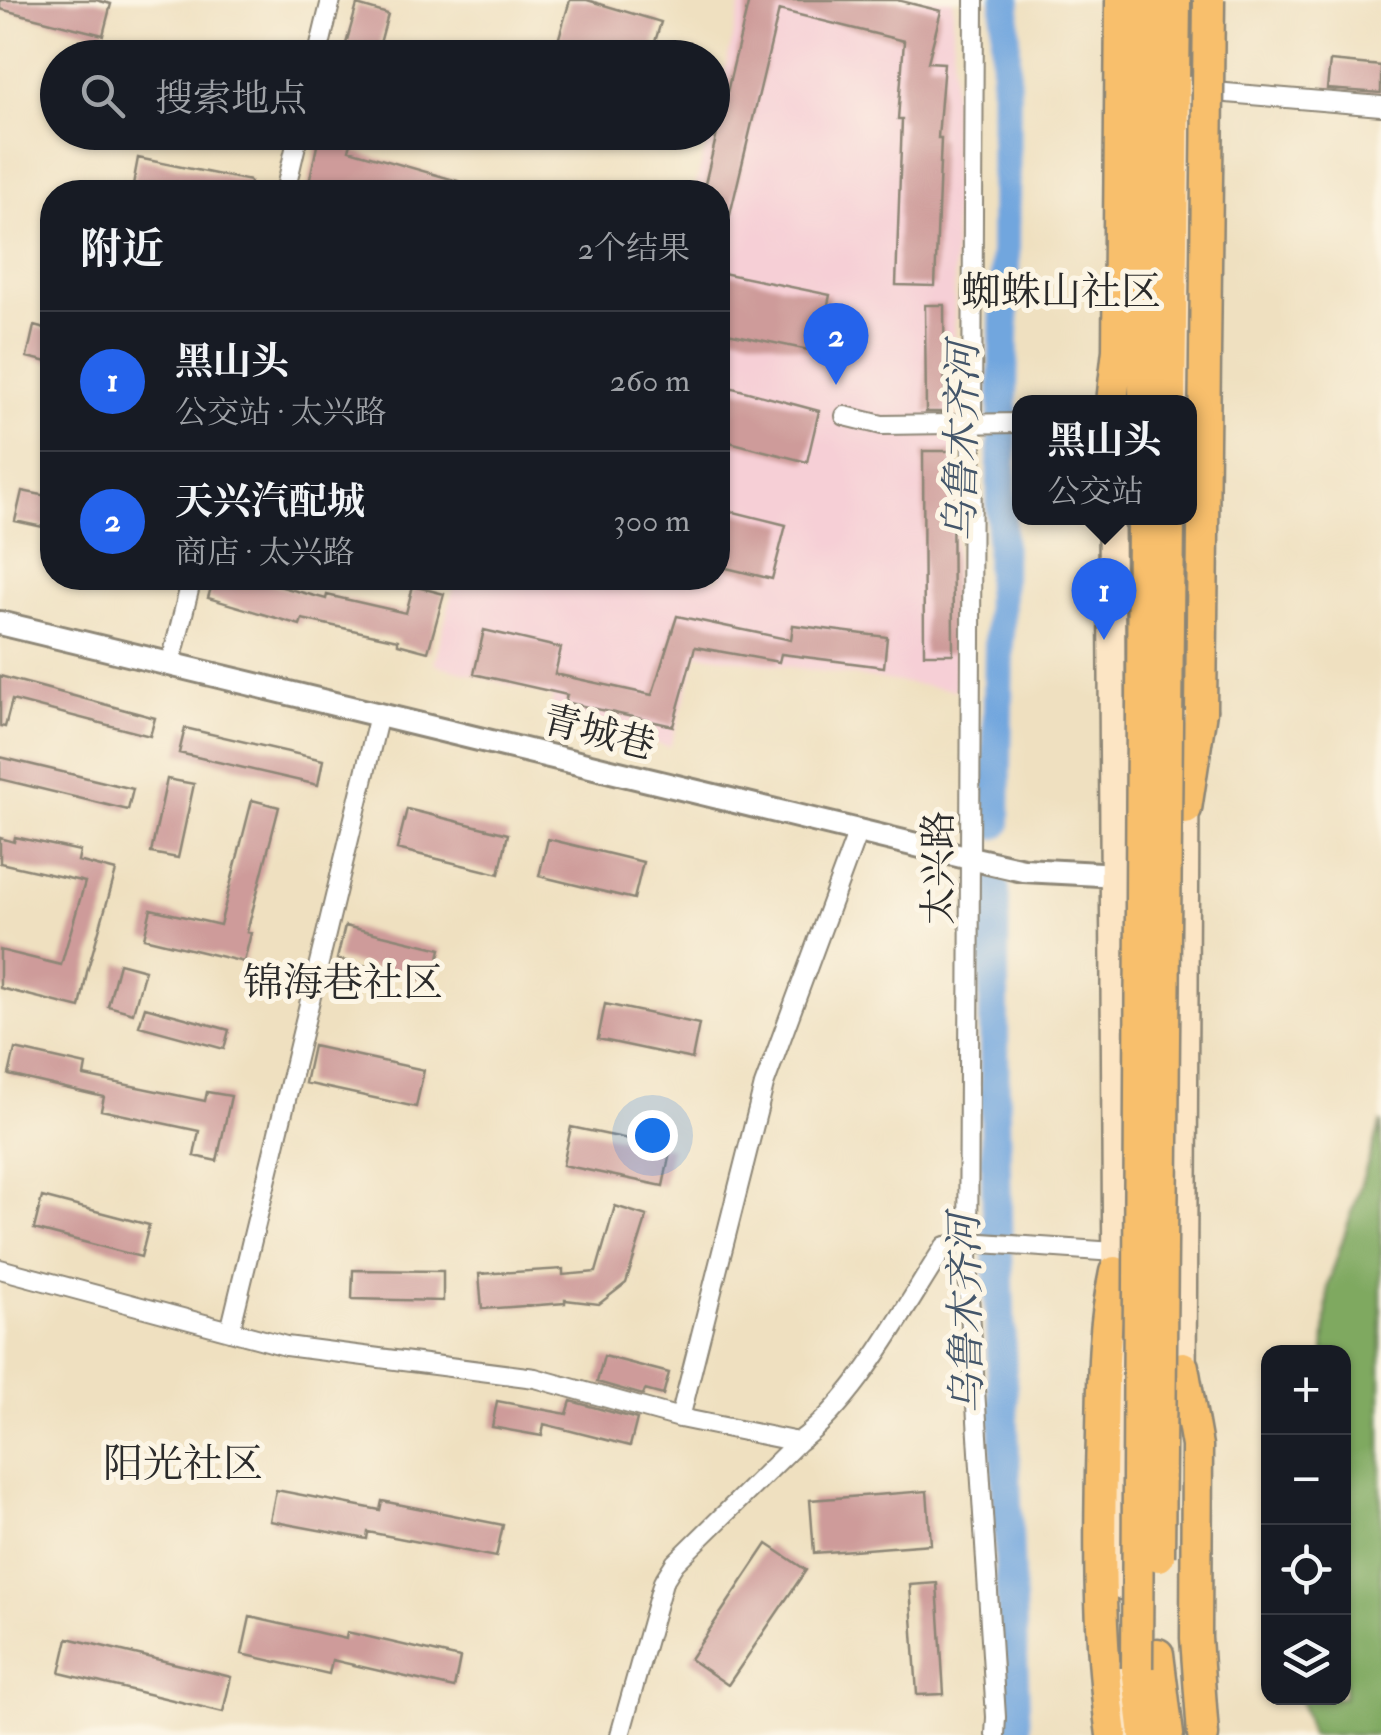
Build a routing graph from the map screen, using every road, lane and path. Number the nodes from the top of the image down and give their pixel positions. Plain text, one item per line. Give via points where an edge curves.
1 (330, 0) edge
2 (974, 0) edge
3 (1118, 0) edge
4 (1146, 0) edge
5 (1174, 0) edge
6 (1194, 0) edge
7 (1209, 0) edge
8 (321, 40) edge
9 (1193, 91) junction
10 (1381, 106) edge
11 (295, 150) edge
12 (288, 180) edge
13 (1112, 395) edge
14 (1113, 395) edge
15 (1144, 395) edge
16 (1170, 395) edge
17 (1188, 395) edge
18 (845, 416) dead end
19 (978, 424) junction
20 (1012, 424) edge
21 (1111, 525) edge
22 (1144, 525) edge
23 (1169, 525) edge
24 (1186, 525) edge
25 (189, 590) edge
26 (0, 623) edge
27 (170, 666) junction
28 (379, 715) junction
29 (1186, 809) junction
30 (858, 831) junction
31 (970, 858) junction
32 (1112, 876) junction
33 (1186, 878) junction
34 (968, 1242) junction
35 (1115, 1262) junction
36 (0, 1269) edge
37 (230, 1330) junction
38 (1183, 1367) junction
39 (680, 1418) junction
40 (798, 1442) junction
41 (620, 1735) edge
42 (994, 1735) edge
43 (1112, 1735) edge
44 (1128, 1735) edge
45 (1145, 1735) edge
46 (1168, 1735) edge
47 (1196, 1735) edge
48 (1203, 1735) edge

1 - 8 street
2 - 19 street, 太兴路
3 - 13 main road
3 - 14 highway
4 - 15 highway
5 - 16 highway
6 - 9 main road
7 - 29 highway, bridge via 1200,711
9 - 10 street
9 - 17 main road
11 - 12 street
18 - 19 street via 882,426
19 - 20 street
19 - 31 street, 太兴路
21 - 32 main road
22 - 45 highway, bridge via 1137,1668
23 - 46 highway, bridge via 1158,1654
24 - 29 main road
25 - 27 street
26 - 27 street, 青城巷
27 - 28 street, 青城巷
28 - 30 street, 青城巷
28 - 37 street
29 - 33 main road
30 - 31 street, 青城巷
30 - 39 street via 764,1085
31 - 32 street, 青城巷 via 1023,870
31 - 34 street, 太兴路
32 - 33 street, 青城巷
32 - 35 main road
33 - 38 main road
34 - 35 street
34 - 40 street via 945,1246 854,1384
34 - 42 street, 太兴路
35 - 43 highway via 1105,1316 1100,1500
35 - 44 main road
36 - 37 street
37 - 39 street via 286,1346 535,1378
38 - 47 main road
38 - 48 highway via 1197,1446
39 - 40 street
40 - 41 street via 663,1582

